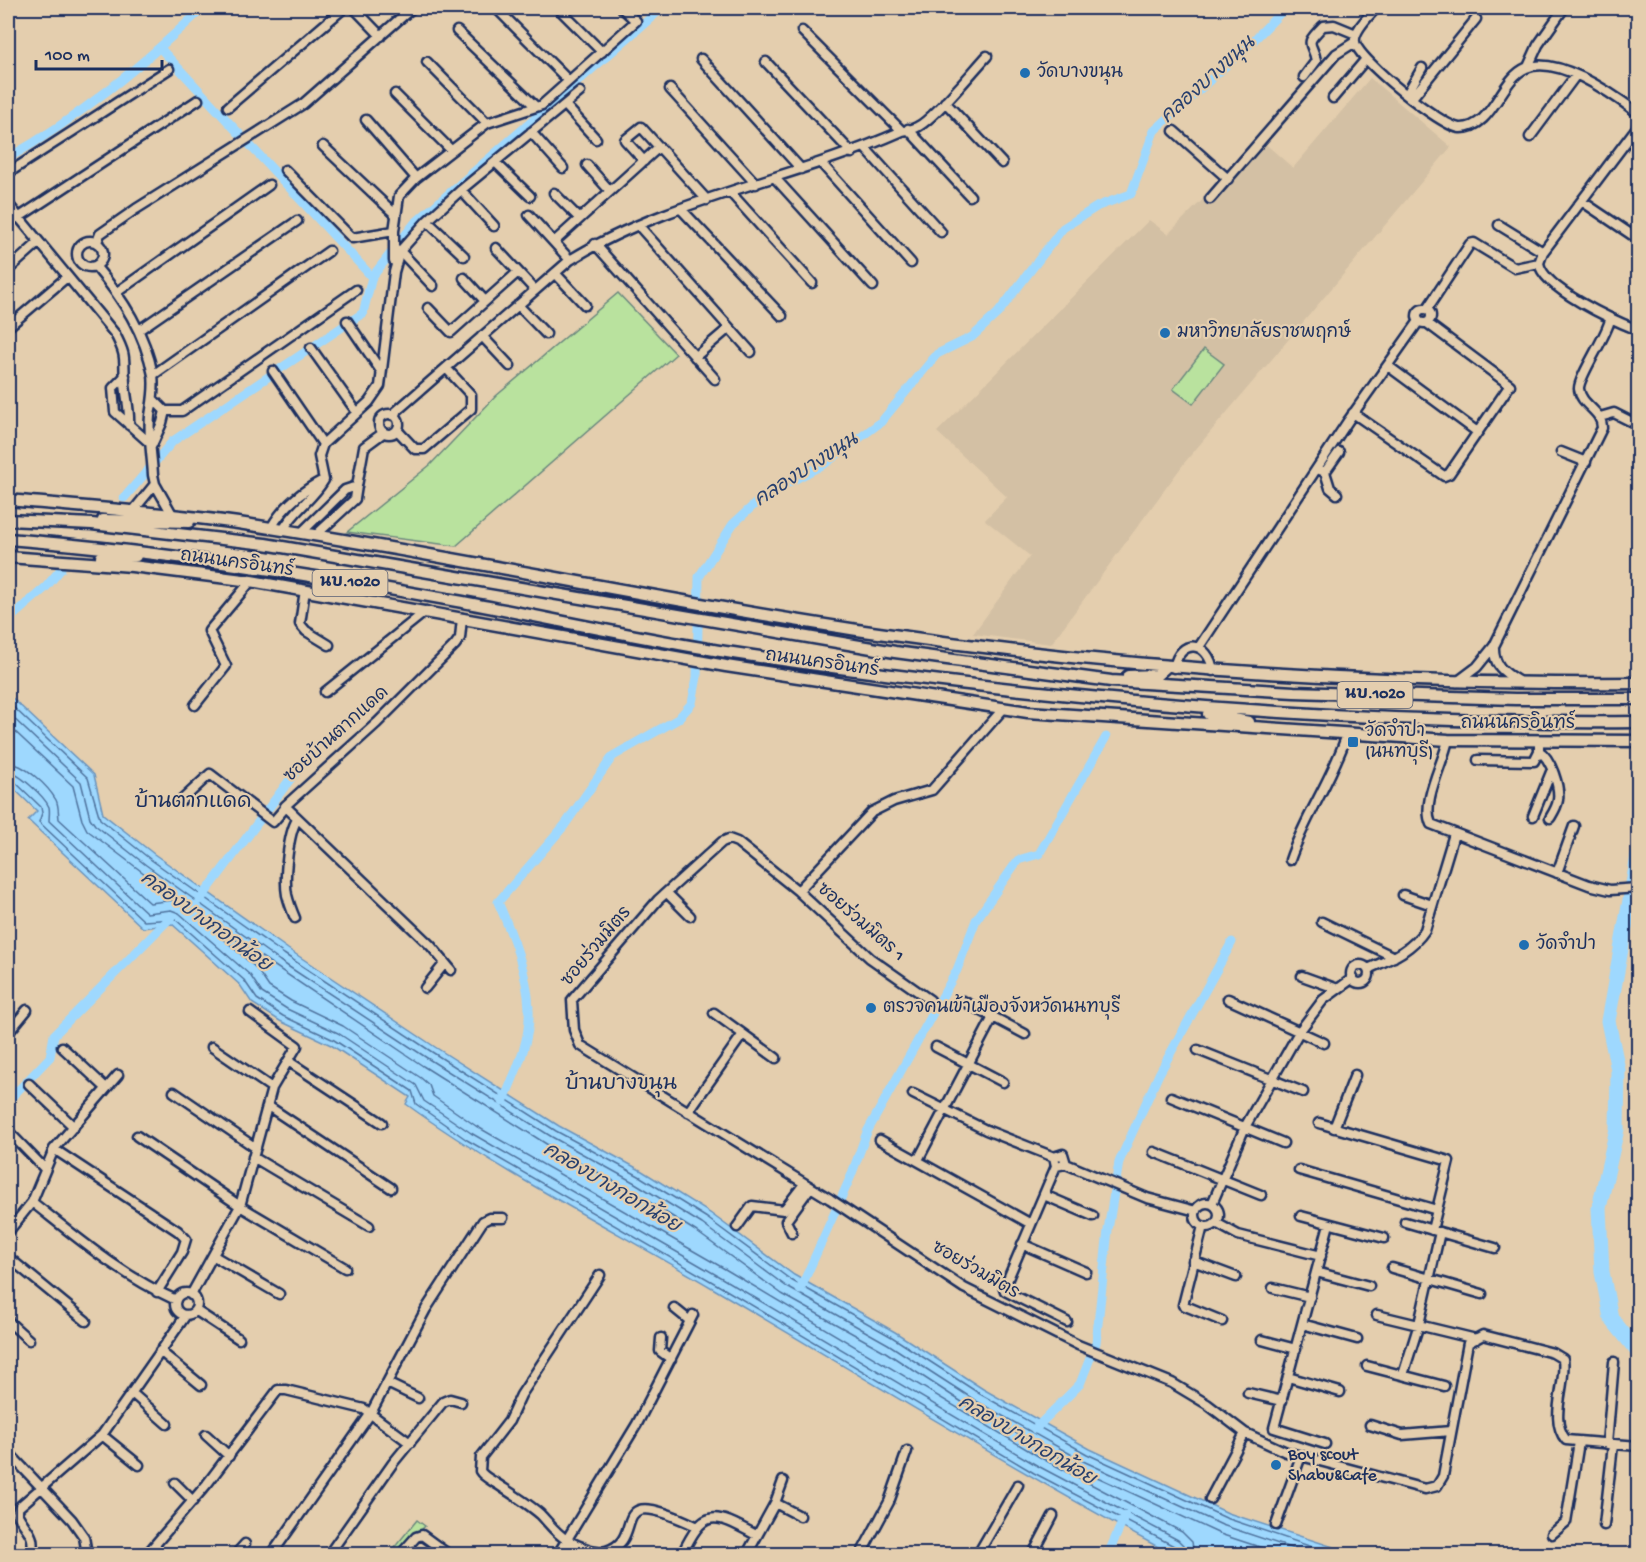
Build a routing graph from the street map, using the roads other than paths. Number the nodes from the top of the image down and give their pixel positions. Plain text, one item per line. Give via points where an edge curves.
1 (344, 8) edge
2 (354, 8) edge
3 (412, 8) edge
4 (496, 8) edge
5 (558, 8) edge
6 (622, 8) edge
7 (1376, 8) edge
8 (1564, 8) edge
9 (1476, 19) dead end
10 (802, 31) dead end
11 (457, 32) dead end
12 (381, 36) junction
13 (1356, 38) junction
14 (602, 52) junction
15 (987, 56) dead end
16 (701, 59) dead end
17 (1366, 59) junction
18 (427, 62) dead end
19 (766, 62) dead end
20 (1528, 67) junction
21 (1422, 68) dead end
22 (169, 69) dead end
23 (1576, 75) junction
24 (1304, 77) dead end
25 (569, 81) junction
26 (670, 89) dead end
27 (580, 92) dead end
28 (395, 94) dead end
29 (1410, 96) junction
30 (1333, 98) dead end
31 (198, 100) dead end
32 (945, 102) junction
33 (565, 105) junction
34 (228, 107) dead end
35 (536, 107) junction
36 (1638, 112) edge
37 (366, 120) dead end
38 (487, 123) junction
39 (1638, 126) edge
40 (905, 130) junction
41 (1174, 131) dead end
42 (531, 132) junction
43 (1530, 137) dead end
44 (1635, 138) edge
45 (596, 139) dead end
46 (323, 146) dead end
47 (659, 147) junction
48 (866, 148) junction
49 (451, 150) junction
50 (852, 153) junction
51 (644, 161) junction
52 (495, 162) junction
53 (821, 163) junction
54 (1002, 163) dead end
55 (587, 165) dead end
56 (563, 168) dead end
57 (801, 169) junction
58 (285, 170) dead end
59 (8, 173) edge
60 (416, 178) junction
61 (775, 178) junction
62 (1228, 179) junction
63 (756, 184) junction
64 (269, 185) dead end
65 (461, 190) junction
66 (610, 190) junction
67 (730, 192) junction
68 (554, 193) dead end
69 (530, 196) dead end
70 (970, 196) dead end
71 (1210, 199) dead end
72 (707, 200) junction
73 (1583, 202) junction
74 (8, 204) edge
75 (681, 209) junction
76 (396, 215) junction
77 (529, 215) dead end
78 (13, 216) edge
79 (579, 218) junction
80 (297, 221) dead end
81 (428, 221) junction
82 (1499, 225) dead end
83 (494, 226) dead end
84 (639, 226) junction
85 (394, 231) junction
86 (941, 232) dead end
87 (1638, 239) edge
88 (97, 242) junction
89 (554, 242) junction
90 (38, 243) junction
91 (595, 244) junction
92 (496, 248) dead end
93 (329, 251) dead end
94 (400, 251) junction
95 (1543, 252) junction
96 (464, 256) dead end
97 (570, 260) junction
98 (910, 263) dead end
99 (1539, 263) junction
100 (96, 267) junction
101 (8, 270) edge
102 (394, 272) junction
103 (518, 272) junction
104 (555, 273) junction
105 (67, 277) junction
106 (464, 278) dead end
107 (812, 283) dead end
108 (433, 286) dead end
109 (873, 286) dead end
110 (356, 290) dead end
111 (535, 290) junction
112 (117, 292) junction
113 (485, 302) junction
114 (518, 305) junction
115 (585, 305) dead end
116 (428, 308) dead end
117 (782, 316) dead end
118 (1610, 320) junction
119 (347, 321) dead end
120 (1423, 322) junction
121 (8, 327) edge
122 (729, 328) junction
123 (139, 330) junction
124 (1638, 330) edge
125 (546, 334) dead end
126 (482, 336) junction
127 (311, 348) dead end
128 (751, 352) dead end
129 (695, 357) junction
130 (510, 366) dead end
131 (1388, 366) junction
132 (446, 368) junction
133 (273, 371) dead end
134 (381, 371) junction
135 (153, 375) junction
136 (125, 376) junction
137 (715, 379) dead end
138 (154, 400) junction
139 (165, 411) junction
140 (356, 411) junction
141 (1353, 413) junction
142 (392, 415) junction
143 (1600, 417) junction
144 (129, 425) junction
145 (1638, 425) edge
146 (397, 430) junction
147 (1476, 432) junction
148 (383, 433) junction
149 (323, 444) junction
150 (152, 445) junction
151 (1339, 452) dead end
152 (1561, 452) dead end
153 (1586, 462) junction
154 (1321, 470) junction
155 (324, 480) junction
156 (155, 484) junction
157 (357, 486) junction
158 (1337, 495) dead end
159 (8, 500) edge
160 (133, 511) junction
161 (172, 514) junction
162 (198, 517) junction
163 (8, 520) edge
164 (92, 524) junction
165 (272, 528) junction
166 (283, 530) junction
167 (301, 533) junction
168 (316, 536) junction
169 (8, 538) edge
170 (154, 553) junction
171 (8, 557) edge
172 (48, 558) junction
173 (251, 581) junction
174 (305, 590) junction
175 (426, 611) junction
176 (462, 618) junction
177 (329, 645) dead end
178 (1494, 646) junction
179 (1199, 647) junction
180 (1170, 668) junction
181 (1213, 671) junction
182 (1111, 681) junction
183 (1457, 682) junction
184 (1638, 682) edge
185 (1522, 683) junction
186 (325, 692) dead end
187 (1638, 699) edge
188 (195, 705) dead end
189 (1176, 706) junction
190 (1004, 708) junction
191 (1638, 722) edge
192 (1297, 732) junction
193 (1347, 734) junction
194 (1448, 740) junction
195 (1638, 741) edge
196 (1539, 746) junction
197 (1479, 760) dead end
198 (1551, 772) junction
199 (182, 800) dead end
200 (285, 808) junction
201 (1533, 816) dead end
202 (1550, 818) dead end
203 (297, 820) junction
204 (1574, 826) dead end
205 (1454, 834) junction
206 (1290, 860) dead end
207 (1557, 873) junction
208 (1638, 888) edge
209 (798, 891) junction
210 (667, 893) junction
211 (1402, 895) dead end
212 (1432, 905) junction
213 (690, 916) dead end
214 (295, 918) dead end
215 (1322, 922) dead end
216 (1394, 957) junction
217 (1302, 976) dead end
218 (425, 988) dead end
219 (1338, 989) junction
220 (1228, 999) dead end
221 (930, 1000) dead end
222 (963, 1002) dead end
223 (27, 1010) dead end
224 (250, 1012) dead end
225 (714, 1013) dead end
226 (993, 1017) junction
227 (1299, 1032) junction
228 (8, 1033) edge
229 (743, 1034) junction
230 (1025, 1034) dead end
231 (1324, 1042) dead end
232 (62, 1047) dead end
233 (212, 1047) dead end
234 (936, 1047) dead end
235 (1198, 1050) dead end
236 (776, 1058) dead end
237 (288, 1060) junction
238 (968, 1064) junction
239 (118, 1075) dead end
240 (1354, 1075) dead end
241 (1271, 1079) junction
242 (1003, 1082) dead end
243 (29, 1084) dead end
244 (106, 1088) junction
245 (272, 1088) junction
246 (174, 1092) dead end
247 (1303, 1092) dead end
248 (913, 1094) dead end
249 (1171, 1097) dead end
250 (268, 1106) junction
251 (943, 1110) junction
252 (688, 1112) junction
253 (382, 1123) dead end
254 (1319, 1124) dead end
255 (74, 1127) junction
256 (1245, 1127) junction
257 (1334, 1128) junction
258 (8, 1131) edge
259 (137, 1136) dead end
260 (880, 1140) dead end
261 (1283, 1143) dead end
262 (54, 1149) junction
263 (255, 1152) junction
264 (1154, 1152) dead end
265 (1054, 1157) junction
266 (918, 1160) junction
267 (1066, 1164) junction
268 (1056, 1166) junction
269 (45, 1169) junction
270 (1299, 1170) dead end
271 (1223, 1178) junction
272 (807, 1186) junction
273 (391, 1188) dead end
274 (1044, 1195) junction
275 (1261, 1195) dead end
276 (32, 1202) junction
277 (1212, 1204) junction
278 (240, 1206) junction
279 (1437, 1210) junction
280 (1196, 1211) junction
281 (1094, 1216) dead end
282 (1301, 1216) dead end
283 (503, 1218) dead end
284 (1405, 1222) dead end
285 (1216, 1223) junction
286 (1031, 1224) junction
287 (1329, 1224) junction
288 (369, 1226) dead end
289 (1203, 1226) junction
290 (737, 1227) dead end
291 (1436, 1231) junction
292 (8, 1232) edge
293 (792, 1233) dead end
294 (1384, 1238) dead end
295 (1022, 1244) junction
296 (1495, 1248) dead end
297 (214, 1256) junction
298 (1321, 1256) junction
299 (8, 1257) edge
300 (1193, 1261) junction
301 (345, 1268) dead end
302 (1392, 1268) dead end
303 (1086, 1272) dead end
304 (1316, 1272) junction
305 (600, 1275) dead end
306 (1236, 1277) dead end
307 (1430, 1279) junction
308 (1369, 1286) dead end
309 (1273, 1288) dead end
310 (157, 1292) junction
311 (279, 1294) dead end
312 (1482, 1294) dead end
313 (191, 1295) junction
314 (1310, 1297) junction
315 (176, 1300) junction
316 (674, 1308) dead end
317 (195, 1310) junction
318 (186, 1315) junction
319 (1377, 1315) dead end
320 (8, 1321) edge
321 (1222, 1321) dead end
322 (86, 1322) dead end
323 (1067, 1322) dead end
324 (1302, 1324) junction
325 (1419, 1324) junction
326 (661, 1338) dead end
327 (239, 1339) dead end
328 (1476, 1339) junction
329 (29, 1340) dead end
330 (1262, 1340) dead end
331 (1357, 1340) dead end
332 (1296, 1349) junction
333 (160, 1351) junction
334 (671, 1359) junction
335 (1614, 1362) dead end
336 (1367, 1366) dead end
337 (1403, 1375) junction
338 (1288, 1377) junction
339 (387, 1383) junction
340 (201, 1385) dead end
341 (1444, 1386) dead end
342 (1340, 1392) dead end
343 (1248, 1393) dead end
344 (133, 1394) junction
345 (418, 1398) dead end
346 (1282, 1401) junction
347 (461, 1402) dead end
348 (371, 1413) junction
349 (167, 1424) dead end
350 (1370, 1425) dead end
351 (1452, 1431) junction
352 (1245, 1433) junction
353 (102, 1435) junction
354 (206, 1435) dead end
355 (1579, 1442) junction
356 (410, 1443) junction
357 (1325, 1444) dead end
358 (1610, 1444) junction
359 (1638, 1446) edge
360 (907, 1451) dead end
361 (8, 1452) edge
362 (229, 1456) junction
363 (1301, 1456) junction
364 (139, 1465) dead end
365 (783, 1481) dead end
366 (174, 1483) dead end
367 (1018, 1485) dead end
368 (42, 1488) junction
369 (1210, 1499) dead end
370 (193, 1501) junction
371 (775, 1503) junction
372 (800, 1516) dead end
373 (1053, 1516) dead end
374 (1276, 1525) dead end
375 (696, 1526) junction
376 (1604, 1526) dead end
377 (1552, 1534) dead end
378 (756, 1535) junction
379 (565, 1539) junction
380 (245, 1544) dead end
381 (1034, 1551) edge
382 (31, 1554) edge
383 (87, 1554) edge
384 (147, 1554) edge
385 (236, 1554) edge
386 (272, 1554) edge
387 (329, 1554) edge
388 (401, 1554) edge
389 (448, 1554) edge
390 (558, 1554) edge
391 (682, 1554) edge
392 (747, 1554) edge
393 (861, 1554) edge
394 (978, 1554) edge
395 (1048, 1554) edge

1 - 34 street
2 - 12 street
3 - 12 street
4 - 25 street
5 - 14 street
6 - 14 street via 636,21
7 - 13 street
8 - 20 street
9 - 29 street
10 - 40 street
11 - 35 street
12 - 88 street via 303,104 100,234
13 - 17 street
13 - 24 street via 1334,25 1323,26 1311,41 1316,61
13 - 62 street via 1336,54
14 - 25 street
15 - 32 street
16 - 57 street
17 - 29 street
17 - 30 street
18 - 38 street
19 - 50 street
20 - 23 street
20 - 29 street via 1481,118 1461,128 1446,123
21 - 29 street
22 - 59 street
23 - 36 street
23 - 43 street
25 - 35 street
26 - 63 street
27 - 33 street
28 - 49 street
31 - 78 street
32 - 40 street via 919,127
32 - 54 street
33 - 42 street
33 - 45 street
35 - 38 street
37 - 60 street
38 - 49 street
39 - 44 street
40 - 48 street
40 - 70 street
41 - 62 street
42 - 52 street
42 - 56 street
44 - 73 street
46 - 76 street
47 - 51 street
47 - 51 street via 641,127 625,140
47 - 72 street
48 - 50 street
48 - 86 street
49 - 60 street
50 - 53 street
51 - 66 street
52 - 65 street
52 - 69 street
53 - 57 street
53 - 98 street
55 - 66 street
57 - 61 street
58 - 85 street via 352,238
60 - 76 street via 399,196
61 - 63 street
61 - 109 street
62 - 71 street
63 - 67 street
64 - 112 street
65 - 81 street
65 - 83 street
66 - 79 street
67 - 72 street
67 - 107 street
68 - 79 street
72 - 75 street
73 - 87 street
73 - 95 street
74 - 78 street
75 - 84 street
75 - 117 street
76 - 85 street
77 - 89 street
78 - 90 street
79 - 89 street
80 - 123 street
81 - 94 street
81 - 96 street
82 - 95 street
84 - 91 street
84 - 122 street
85 - 102 street
88 - 100 street via 104,253
88 - 100 street via 80,246 77,257 84,266
89 - 97 street
90 - 101 street
90 - 105 street
91 - 97 street
91 - 129 street
92 - 103 street
93 - 135 street
94 - 102 street
94 - 108 street
95 - 99 street
97 - 104 street
99 - 118 street via 1550,281
99 - 120 street via 1515,268 1474,243 1427,309 1418,311 1416,318
100 - 112 street
102 - 134 street
103 - 111 street
103 - 113 street
104 - 111 street
104 - 115 street
105 - 121 street
105 - 136 street via 111,328 125,354
106 - 113 street
110 - 139 street via 182,411
111 - 114 street
112 - 123 street
113 - 116 street via 451,332
114 - 125 street
114 - 126 street
118 - 124 street
118 - 143 street via 1579,389 1585,403
119 - 134 street
120 - 131 street
120 - 147 street via 1510,385
122 - 128 street
122 - 129 street
123 - 135 street
126 - 130 street
126 - 132 street
127 - 140 street
129 - 137 street
131 - 141 street
131 - 147 street
132 - 142 street
132 - 146 street via 471,395 471,409 424,449 415,449
133 - 149 street
134 - 140 street via 380,386 369,402
135 - 138 street
136 - 144 street
136 - 144 street via 113,388 113,400 118,417
138 - 139 street
138 - 150 street via 150,416
139 - 150 street
140 - 149 street
141 - 147 street via 1444,476
141 - 154 street
142 - 146 street via 398,421
142 - 148 street via 381,418 379,428
143 - 145 street via 1614,413
143 - 153 street via 1602,428
144 - 150 street
146 - 148 street
148 - 157 street via 364,447
149 - 155 street via 319,456
150 - 156 street
151 - 154 street
152 - 153 street
153 - 178 street
154 - 158 street
154 - 179 street
155 - 165 street via 306,490 278,516
155 - 166 street via 315,496 289,518
156 - 160 street
156 - 161 street
157 - 167 street via 345,490
157 - 168 street via 355,499
159 - 160 main road, นบ.1020
160 - 161 main road, นบ.1020
161 - 162 main road, นบ.1020
162 - 164 main road via 185,522 115,519
162 - 165 main road, นบ.1020
163 - 164 main road, ถนนนครอินทร์ / นบ.1020
164 - 182 main road, ถนนนครอินทร์ / นบ.1020 via 266,544 895,652
165 - 166 main road, นบ.1020
166 - 167 main road, นบ.1020
167 - 168 main road, นบ.1020
168 - 180 main road, นบ.1020 via 690,604 989,648
169 - 170 main road, ถนนนครอินทร์ / นบ.1020
170 - 172 main road
170 - 189 main road, ถนนนครอินทร์ / นบ.1020 via 455,601 710,649 993,688
171 - 172 main road, ถนนนครอินทร์ / นบ.1020
172 - 173 main road, ถนนนครอินทร์ / นบ.1020
173 - 174 main road, ถนนนครอินทร์ / นบ.1020
173 - 188 street via 209,631 225,659 225,669
174 - 175 main road, ถนนนครอินทร์ / นบ.1020
174 - 177 street via 300,624
175 - 176 main road, ถนนนครอินทร์ / นบ.1020
175 - 186 street
176 - 190 main road, ถนนนครอินทร์ / นบ.1020 via 708,663
176 - 200 street, ซอยบ้านตากแดด via 460,638 455,645 377,723 286,802
178 - 183 street via 1476,668
178 - 185 street via 1498,668
179 - 180 street via 1186,648
179 - 181 street via 1209,656
180 - 181 main road, นบ.1020
180 - 182 main road via 1157,675
181 - 183 main road, นบ.1020
182 - 187 main road, ถนนนครอินทร์ / นบ.1020 via 1294,692
183 - 185 main road, นบ.1020
184 - 185 main road, นบ.1020
189 - 191 main road, ถนนนครอินทร์ / นบ.1020 via 1517,723
189 - 192 main road
190 - 192 main road, ถนนนครอินทร์ / นบ.1020
190 - 209 street via 932,790 872,812
192 - 193 main road, ถนนนครอินทร์ / นบ.1020
193 - 194 main road, ถนนนครอินทร์ / นบ.1020
193 - 206 street
194 - 196 main road, ถนนนครอินทร์ / นบ.1020
194 - 205 street via 1426,814 1431,824
195 - 196 main road, ถนนนครอินทร์ / นบ.1020
196 - 197 street via 1534,761
196 - 198 street
198 - 201 street
198 - 202 street via 1558,803
199 - 200 street via 210,774 273,822
200 - 203 street, ซอยบ้านตากแดด
203 - 214 street via 290,831 286,881
203 - 218 street, ซอยบ้านตากแดด via 448,966
204 - 207 street
205 - 207 street
205 - 212 street
207 - 208 street via 1610,890
209 - 210 street, ซอยร่วมมิตร via 729,839
209 - 221 street, ซอยร่วมมิตร 1 via 870,958
210 - 213 street
210 - 252 street, ซอยร่วมมิตร via 571,1005 575,1035 584,1049
211 - 212 street
212 - 216 street via 1425,930 1416,943
215 - 216 street
216 - 219 street via 1368,969 1365,981 1353,978
217 - 219 street
219 - 227 street via 1323,1000
220 - 227 street
222 - 226 street
223 - 228 street
224 - 237 street via 295,1043
225 - 229 street
226 - 230 street
226 - 238 street
227 - 231 street
227 - 241 street
229 - 236 street
229 - 252 street
232 - 244 street
233 - 245 street
234 - 238 street
235 - 241 street
237 - 245 street
237 - 253 street
238 - 242 street
238 - 251 street
239 - 244 street
240 - 257 street
241 - 247 street
241 - 256 street
243 - 255 street
244 - 255 street
245 - 250 street
246 - 263 street
248 - 251 street
249 - 256 street
250 - 263 street
250 - 273 street
251 - 265 street
251 - 266 street
252 - 272 street, ซอยร่วมมิตร
254 - 257 street
255 - 262 street
256 - 261 street
256 - 271 street
257 - 279 street via 1449,1161
258 - 269 street
259 - 278 street
260 - 266 street
262 - 269 street
262 - 310 street via 186,1239
263 - 278 street
263 - 288 street
264 - 271 street
265 - 267 street via 1063,1154
265 - 268 street
266 - 286 street
267 - 268 street
267 - 280 street via 1132,1193
268 - 274 street
269 - 276 street
270 - 279 street
271 - 275 street
271 - 277 street
272 - 290 street via 784,1210 752,1206
272 - 293 street via 786,1221
272 - 352 street, ซอยร่วมมิตร via 964,1288 1078,1345 1172,1383
274 - 281 street
274 - 286 street
276 - 292 street
276 - 310 street via 112,1266
277 - 280 street via 1202,1204
277 - 285 street via 1218,1210
278 - 297 street
278 - 301 street
279 - 291 street
280 - 289 street via 1196,1220
282 - 287 street
283 - 339 street via 483,1221 426,1309
284 - 291 street
285 - 289 street
285 - 298 street via 1238,1235
286 - 295 street
287 - 294 street
287 - 298 street
289 - 300 street
291 - 296 street
291 - 307 street
295 - 303 street
295 - 323 street via 1005,1291
297 - 311 street
297 - 313 street
298 - 304 street
299 - 322 street
300 - 306 street
300 - 321 street via 1183,1305
302 - 307 street
304 - 308 street
304 - 314 street
305 - 379 street via 478,1466 482,1474 528,1505
307 - 312 street
307 - 325 street
309 - 314 street
310 - 315 street
313 - 315 street via 184,1294
313 - 317 street via 197,1303
314 - 324 street
315 - 318 street via 177,1310
316 - 334 street via 692,1318
317 - 318 street
317 - 327 street
318 - 333 street
319 - 325 street
320 - 329 street
324 - 331 street
324 - 332 street
325 - 328 street
325 - 337 street
326 - 334 street via 660,1351
328 - 351 street, ซอยร่วมมิตร via 1468,1343
328 - 355 street via 1483,1335 1563,1359 1558,1422 1566,1440
330 - 332 street
332 - 338 street
333 - 340 street
333 - 344 street
334 - 379 street via 638,1424
335 - 358 street
336 - 337 street
337 - 341 street
338 - 342 street
338 - 346 street
339 - 345 street
339 - 348 street
343 - 346 street
344 - 349 street
344 - 353 street
346 - 357 street via 1274,1429
347 - 356 street via 443,1402
348 - 356 street
348 - 362 street via 279,1390
348 - 386 street
350 - 351 street via 1402,1435
351 - 363 street, ซอยร่วมมิตร via 1441,1483 1432,1489
352 - 363 street, ซอยร่วมมิตร
352 - 369 street
353 - 364 street
353 - 368 street
354 - 362 street
355 - 358 street
355 - 377 street via 1566,1522
356 - 387 street
358 - 359 street
358 - 376 street
360 - 393 street via 889,1502
361 - 368 street
362 - 370 street
363 - 374 street
365 - 371 street
366 - 370 street
367 - 394 street
368 - 382 street via 17,1513 32,1534
368 - 383 street via 84,1537
370 - 384 street
371 - 372 street
371 - 378 street
373 - 381 street
375 - 378 street via 706,1519 718,1518
375 - 379 street via 647,1508 633,1513 621,1539 611,1549 596,1551
375 - 391 street
378 - 392 street
379 - 390 street
380 - 385 street
381 - 395 street
388 - 389 street via 422,1535

